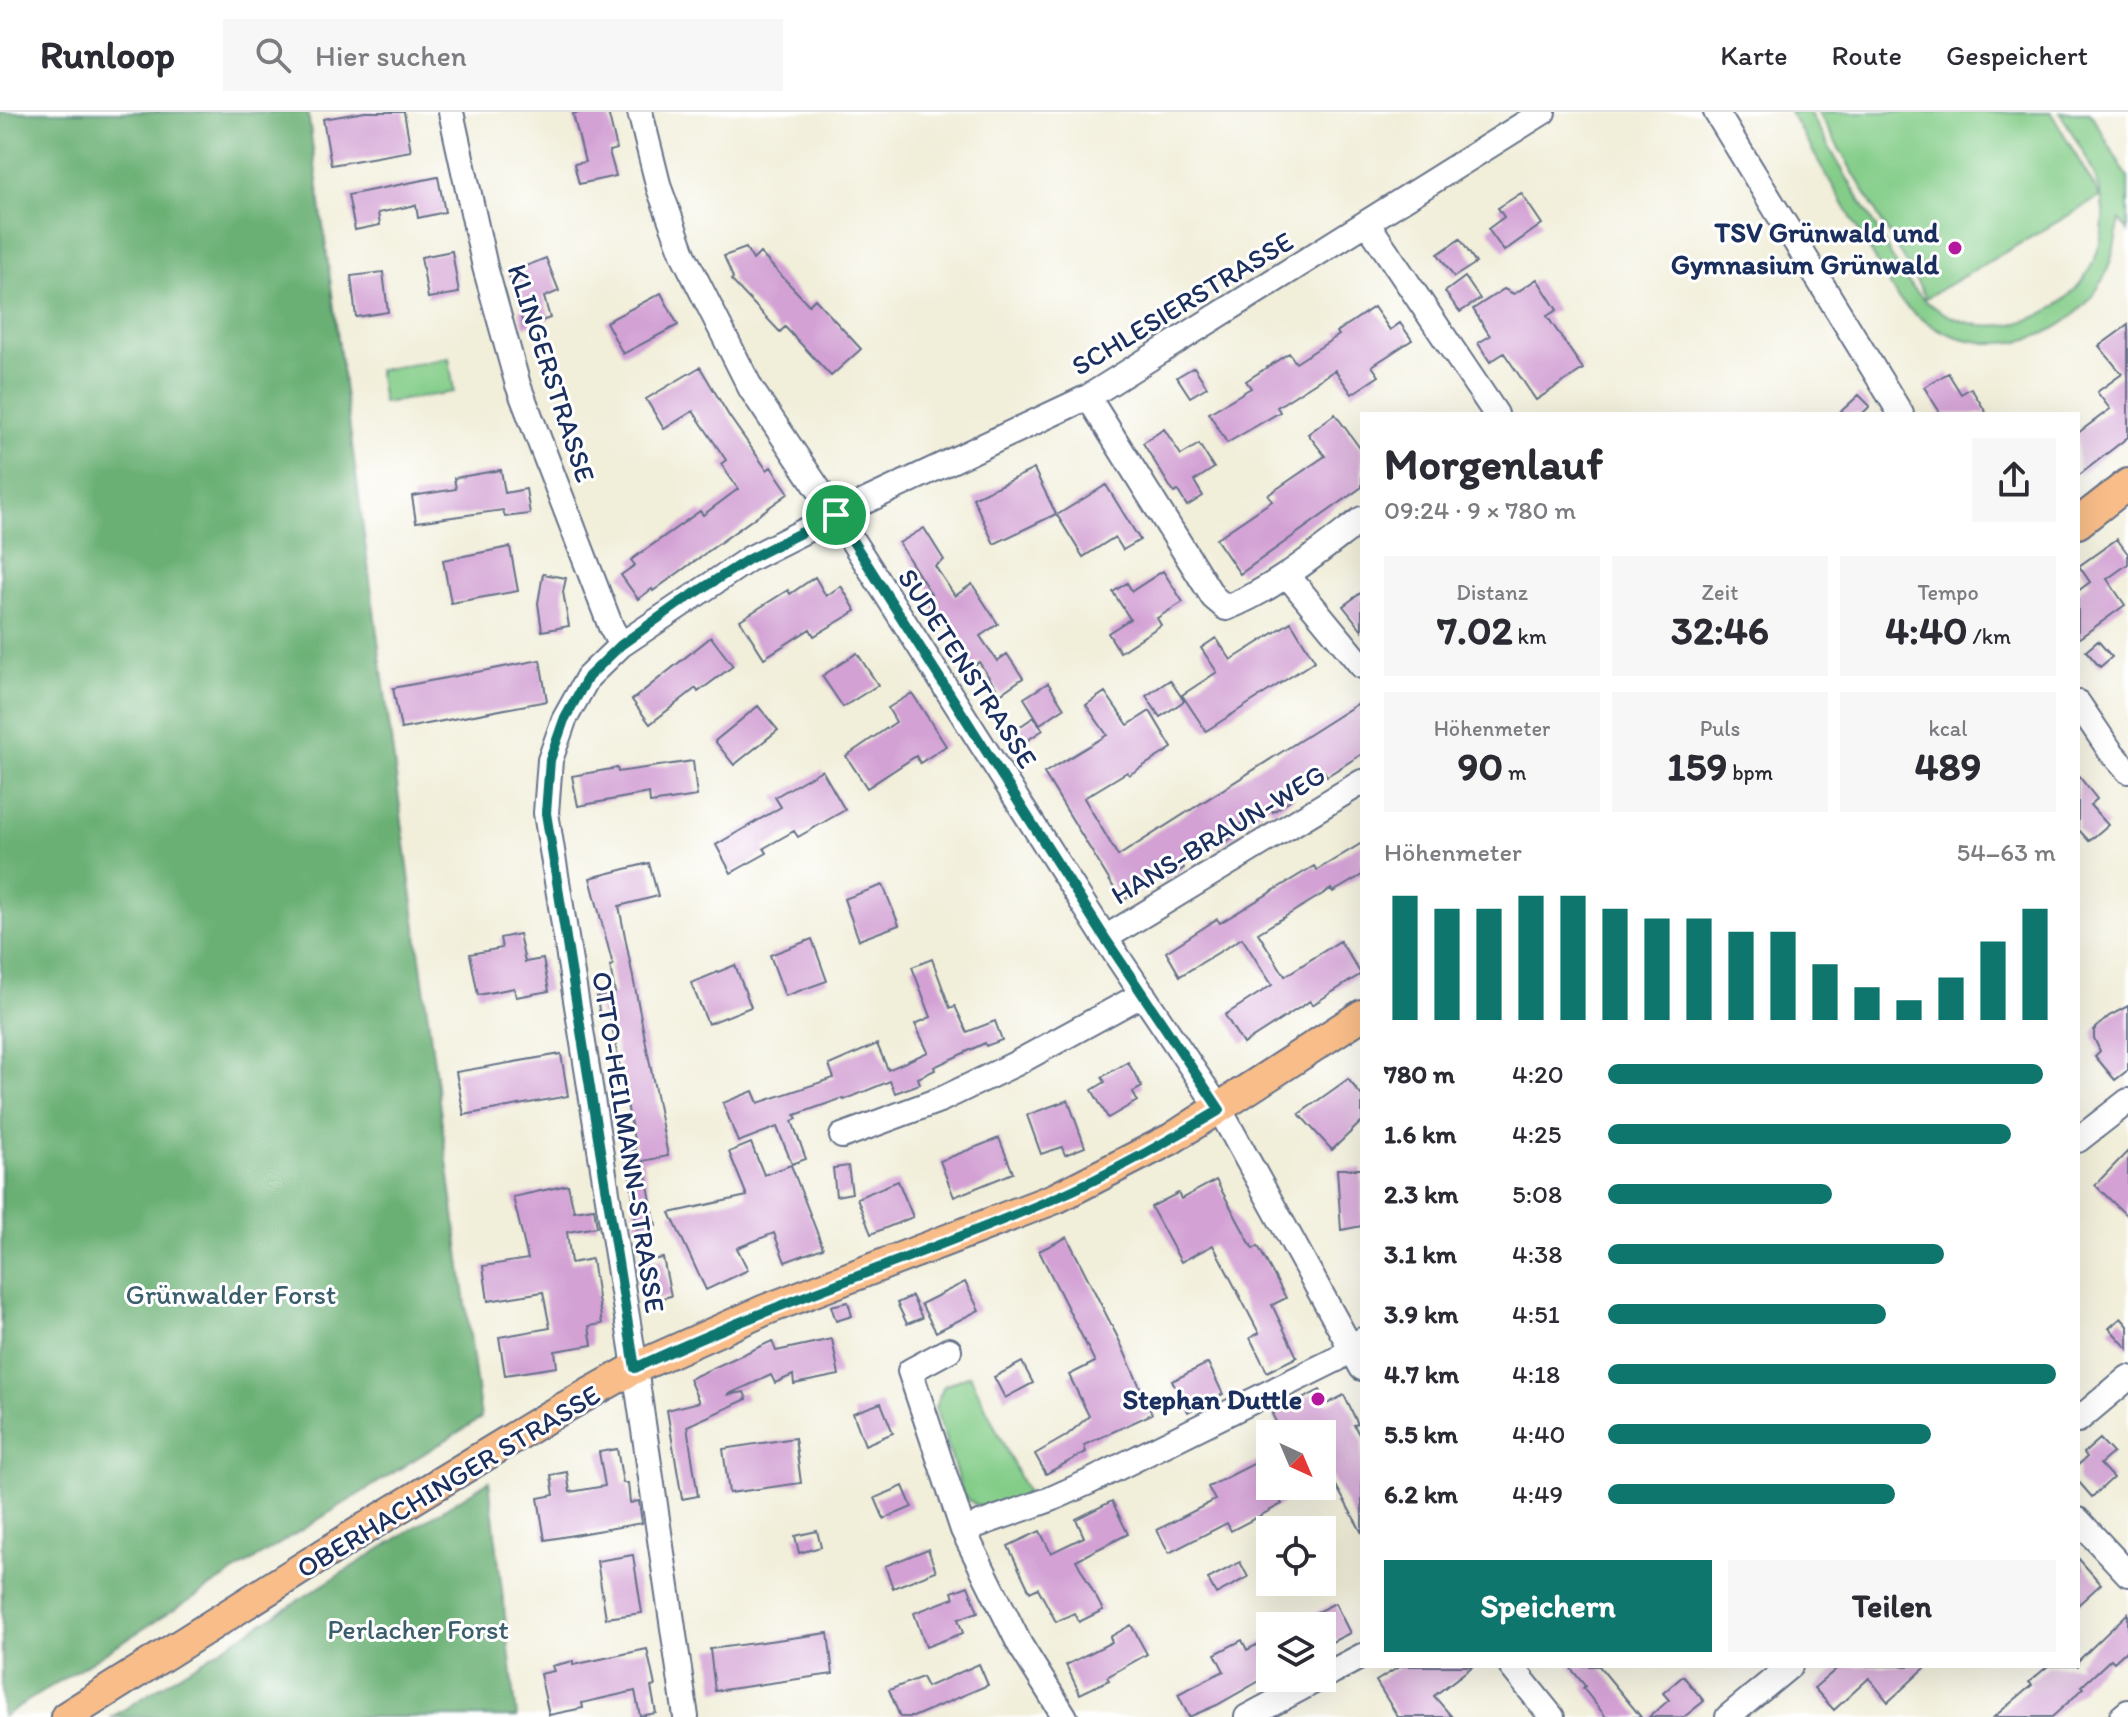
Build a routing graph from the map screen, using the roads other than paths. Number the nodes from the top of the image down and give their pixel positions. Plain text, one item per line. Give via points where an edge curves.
1 (451, 112) edge
2 (640, 112) edge
3 (1543, 112) edge
4 (1716, 112) edge
5 (1368, 224) junction
6 (1088, 397) junction
7 (1495, 412) edge
8 (1900, 412) edge
9 (2128, 484) edge
10 (836, 515) junction
11 (1360, 520) edge
12 (2080, 521) edge
13 (1287, 575) junction
14 (621, 645) junction
15 (1360, 664) edge
16 (2080, 705) edge
17 (2120, 745) edge
18 (2128, 771) edge
19 (1360, 783) edge
20 (1105, 938) junction
21 (1143, 994) junction
22 (1360, 1016) edge
23 (2128, 1101) edge
24 (1220, 1110) junction
25 (842, 1136) dead end
26 (2080, 1138) edge
27 (949, 1350) dead end
28 (1359, 1352) edge
29 (635, 1368) junction
30 (2128, 1378) edge
31 (2080, 1418) edge
32 (2080, 1522) edge
33 (963, 1530) junction
34 (2128, 1574) edge
35 (1360, 1657) edge
36 (1513, 1668) edge
37 (1788, 1668) edge
38 (1336, 1670) edge
39 (1294, 1692) edge
40 (2128, 1712) edge
41 (66, 1717) edge
42 (686, 1717) edge
43 (1065, 1717) edge
44 (1247, 1717) edge
45 (1552, 1717) edge
46 (1728, 1717) edge
47 (2122, 1717) edge

1 - 14 street, KLINGERSTRASSE via 518,385
2 - 10 street, SUDETENSTRASSE via 659,188 684,256 751,389
3 - 5 street, SCHLESIERSTRASSE
4 - 8 street
5 - 6 street, SCHLESIERSTRASSE
5 - 7 street
6 - 10 street, SCHLESIERSTRASSE
6 - 13 street via 1213,597 1226,608
9 - 12 main road
10 - 14 street, SCHLESIERSTRASSE via 749,559
10 - 20 street, SUDETENSTRASSE
11 - 13 street
13 - 15 street
14 - 29 street, OTTO-HEILMANN-STRASSE via 588,677 564,720 550,760 546,813
16 - 17 street
17 - 18 street
19 - 20 street, HANS-BRAUN-WEG
20 - 21 street, SUDETENSTRASSE
21 - 24 street, SUDETENSTRASSE
21 - 25 street via 942,1099
22 - 24 main road, OBERHACHINGER STRASSE
23 - 26 street
24 - 28 street, SUDETENSTRASSE
24 - 29 main road, OBERHACHINGER STRASSE via 1056,1198 765,1310
27 - 33 street via 910,1371
28 - 33 street via 1051,1499
29 - 41 main road, OBERHACHINGER STRASSE
29 - 42 street, OTTO-HEILMANN-STRASSE
30 - 31 street
32 - 34 street
33 - 43 street via 1020,1645
35 - 38 street
36 - 45 street
37 - 46 street
39 - 44 street
40 - 47 street

